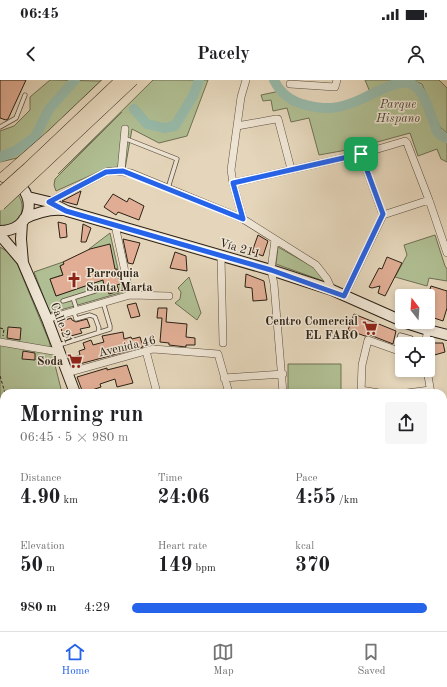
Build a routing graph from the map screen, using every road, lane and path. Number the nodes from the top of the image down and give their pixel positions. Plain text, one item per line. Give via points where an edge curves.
1 (110, 80) edge
2 (120, 80) edge
3 (133, 80) edge
4 (246, 80) edge
5 (337, 82) edge
6 (290, 84) dead end
7 (25, 95) dead end
8 (237, 126) junction
9 (0, 127) edge
10 (125, 129) dead end
11 (124, 138) junction
12 (361, 154) junction
13 (290, 170) junction
14 (118, 171) junction
15 (1, 177) edge
16 (233, 183) junction
17 (168, 188) junction
18 (0, 193) edge
19 (28, 197) junction
20 (429, 200) junction
21 (49, 202) junction
22 (0, 205) edge
23 (66, 211) junction
24 (383, 214) junction
25 (243, 219) junction
26 (23, 221) junction
27 (115, 225) junction
28 (0, 231) edge
29 (0, 234) edge
30 (275, 240) junction
31 (447, 250) edge
32 (221, 257) junction
33 (23, 263) junction
34 (271, 270) junction
35 (332, 290) junction
36 (95, 291) dead end
37 (130, 295) junction
38 (169, 296) dead end
39 (344, 296) junction
40 (73, 298) junction
41 (63, 301) dead end
42 (103, 302) junction
43 (75, 311) junction
44 (395, 318) edge
45 (47, 319) junction
46 (0, 328) edge
47 (4, 329) dead end
48 (425, 329) edge
49 (428, 330) junction
50 (98, 333) junction
51 (447, 335) edge
52 (426, 337) edge
53 (0, 342) edge
54 (223, 343) dead end
55 (58, 349) junction
56 (395, 349) edge
57 (146, 351) junction
58 (67, 373) junction
59 (283, 374) junction
60 (0, 376) edge
61 (428, 377) edge
62 (224, 378) junction
63 (4, 389) edge
64 (73, 389) edge
65 (156, 389) edge
66 (228, 389) edge
67 (283, 389) edge
68 (361, 389) edge
69 (431, 389) edge

1 - 15 highway via 46,140
2 - 18 highway, bridge
3 - 22 highway, bridge
4 - 8 street
5 - 6 street via 333,87
7 - 9 lane via 16,118
8 - 13 street via 276,119 279,121
8 - 16 street via 231,170
10 - 11 street
11 - 14 street
11 - 17 lane via 177,159
12 - 13 street
12 - 20 street via 405,141
12 - 24 street
13 - 16 street
14 - 17 street
14 - 21 street via 106,172
15 - 19 main road via 16,181
16 - 25 street
17 - 25 street
19 - 21 main road, Vía 211
19 - 26 main road, Calle 21 via 28,213
20 - 24 street
20 - 31 street
21 - 23 main road, Vía 211
23 - 26 main road, Vía 211 via 49,210 32,215
23 - 27 main road, Vía 211
24 - 39 street
25 - 30 street
26 - 28 main road, Vía 211 via 13,229
26 - 33 main road, Calle 21
27 - 32 main road, Vía 211
27 - 37 street
29 - 33 main road, Calle 21
30 - 34 street
30 - 35 street via 316,265
32 - 34 main road, Vía 211
32 - 54 street
33 - 45 main road, Calle 21
34 - 35 main road, Vía 211
34 - 59 street
35 - 39 main road, Vía 211
36 - 40 lane
37 - 38 street
37 - 42 street
39 - 44 main road, Vía 211
40 - 41 lane
40 - 43 lane
42 - 43 street
42 - 50 lane via 110,326
43 - 45 street
43 - 50 lane via 76,319 90,314 95,317
45 - 55 main road, Calle 21
46 - 47 path
48 - 49 main road, Vía 211
49 - 51 main road, Vía 211
49 - 52 street
50 - 55 lane
53 - 55 street
55 - 58 main road, Calle 21
56 - 68 street via 368,340 362,365
57 - 58 street, Avenida 46
57 - 62 street, Avenida 46 via 161,349 218,354
57 - 65 street
58 - 64 main road, Calle 21
59 - 62 street
59 - 67 street
60 - 63 path
61 - 69 street
62 - 66 street

